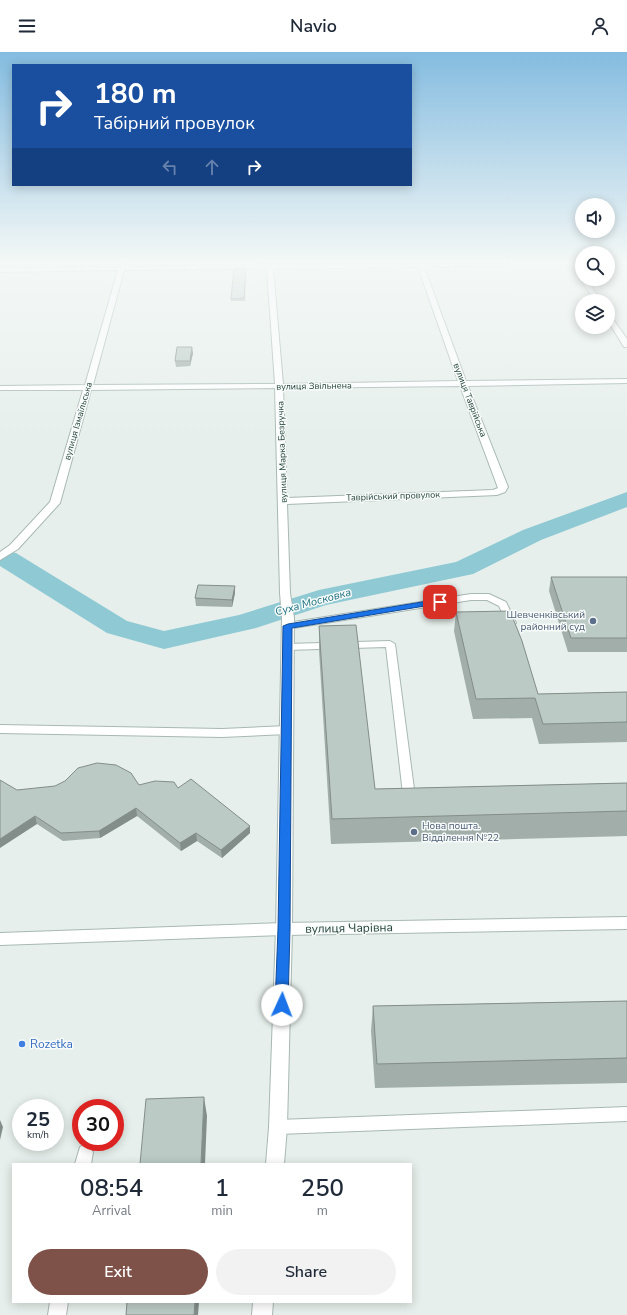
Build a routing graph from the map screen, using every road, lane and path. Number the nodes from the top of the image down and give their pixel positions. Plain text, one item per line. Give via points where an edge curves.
1 (106, 323) edge
2 (274, 323) edge
3 (441, 323) edge
4 (615, 327) edge
5 (627, 345) edge
6 (627, 381) edge
7 (463, 383) junction
8 (279, 386) junction
9 (0, 388) edge
10 (87, 388) junction
11 (502, 490) joint
12 (284, 501) junction
13 (0, 557) edge
14 (288, 622) junction
15 (514, 632) edge
16 (287, 647) junction
17 (0, 729) edge
18 (287, 730) junction
19 (425, 793) edge
20 (627, 923) edge
21 (284, 929) junction
22 (0, 939) edge
23 (627, 1114) edge
24 (278, 1127) junction
25 (275, 1163) edge
26 (59, 1303) edge
27 (263, 1303) edge
28 (57, 1315) edge
29 (262, 1315) edge

1 - 10 street, вулиця Ізмаїльська
2 - 8 street, вулиця Марка Безручка
3 - 7 street, вулиця Таврійська
4 - 5 street
6 - 7 street, вулиця Звільнена
7 - 8 street, вулиця Звільнена
7 - 11 street, вулиця Таврійська
8 - 10 street, вулиця Звільнена
8 - 12 street, вулиця Марка Безручка
9 - 10 street, вулиця Звільнена
10 - 13 street, вулиця Ізмаїльська via 55,503 14,547
11 - 12 street, Таврійський провулок
12 - 14 street, вулиця Марка Безручка via 285,593
14 - 15 lane via 471,597 489,597 503,604
14 - 16 street
16 - 18 street
16 - 19 lane via 390,644 409,794
17 - 18 lane via 222,733
18 - 21 street
20 - 21 street, вулиця Чарівна
21 - 22 street, вулиця Чарівна
21 - 24 street
23 - 24 lane
24 - 25 street
26 - 28 lane
27 - 29 street

